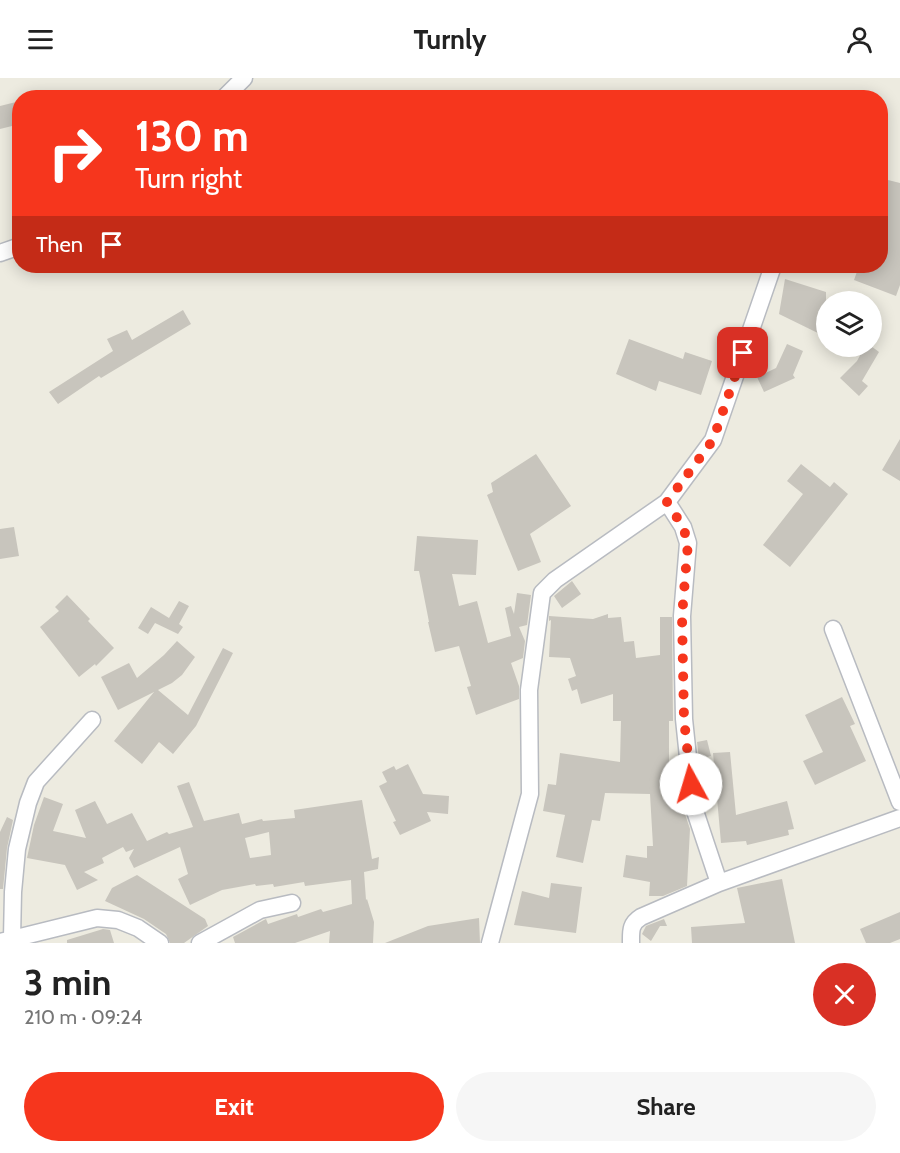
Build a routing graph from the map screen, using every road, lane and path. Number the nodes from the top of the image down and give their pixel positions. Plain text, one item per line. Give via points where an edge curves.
1 (244, 78) edge
2 (232, 90) edge
3 (771, 273) edge
4 (667, 502) junction
5 (833, 629) dead end
6 (92, 720) dead end
7 (900, 802) edge
8 (900, 818) edge
9 (719, 883) junction
10 (292, 903) dead end
11 (6, 940) edge
12 (160, 943) edge
13 (200, 943) edge
14 (490, 943) edge
15 (631, 943) edge

1 - 2 street
3 - 4 street via 713,440
4 - 9 street via 688,543 682,616 684,719 693,805
4 - 14 street via 542,593 529,690 530,794
5 - 7 street
6 - 11 street via 36,782 17,849
8 - 9 street
9 - 15 street via 634,922
10 - 13 street via 260,910
11 - 12 street via 97,918 118,920

